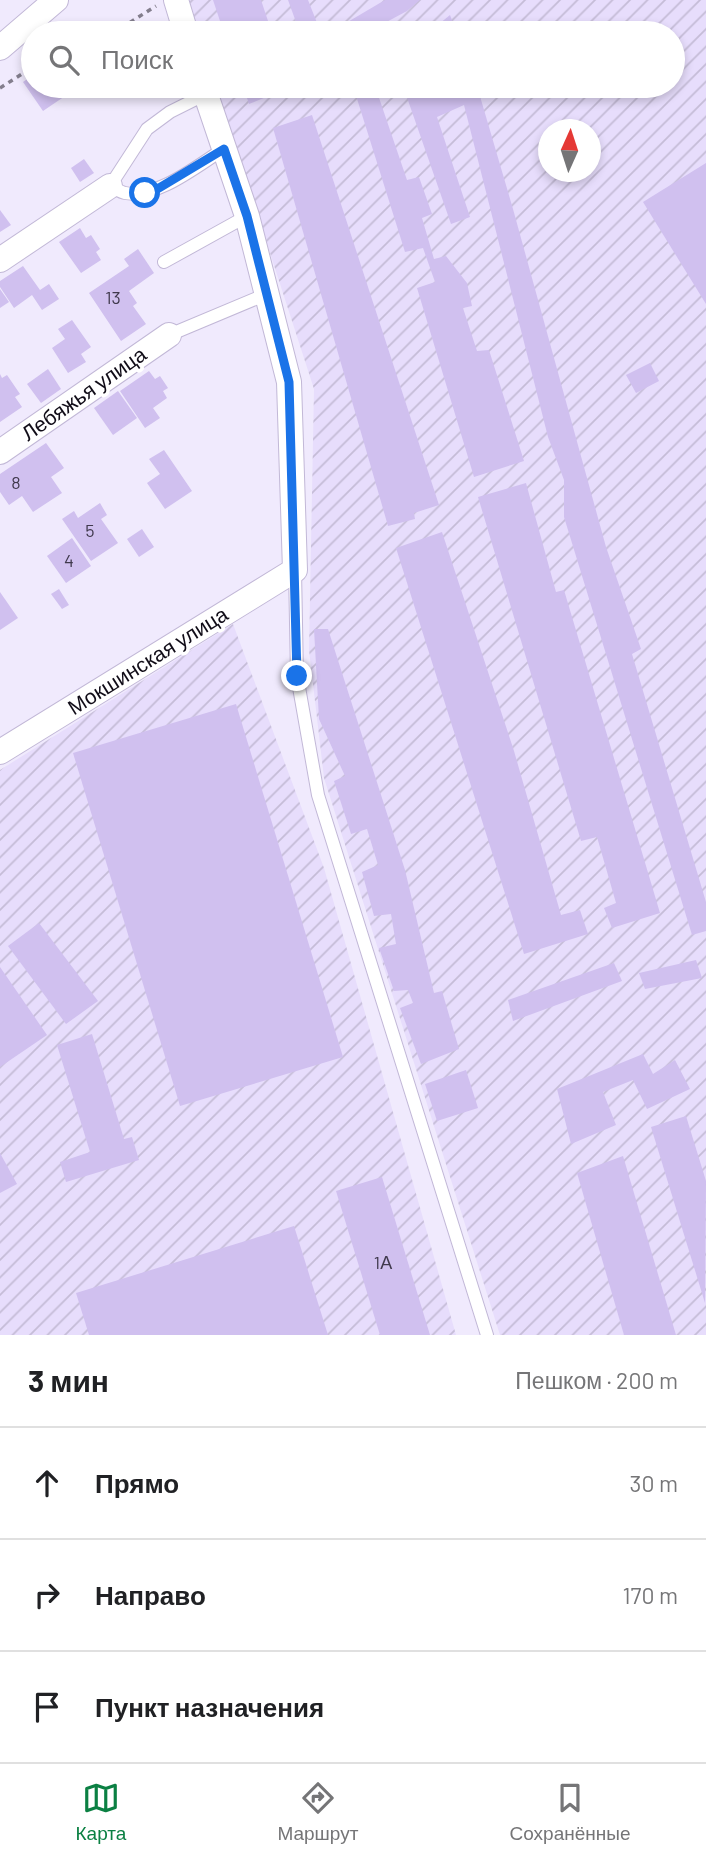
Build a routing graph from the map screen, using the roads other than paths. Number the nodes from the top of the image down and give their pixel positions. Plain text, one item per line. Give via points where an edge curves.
1 (57, 0) edge
2 (176, 0) edge
3 (32, 21) edge
4 (182, 21) edge
5 (21, 30) edge
6 (0, 48) edge
7 (192, 98) edge
8 (208, 98) edge
9 (224, 149) junction
10 (110, 187) junction
11 (247, 216) junction
12 (0, 260) edge
13 (164, 261) dead end
14 (267, 294) junction
15 (169, 335) joint
16 (0, 452) edge
17 (295, 570) junction
18 (0, 752) edge
19 (487, 1335) edge

1 - 3 street
2 - 4 street
5 - 6 street
7 - 10 lane via 147,129
8 - 9 street
9 - 10 lane via 145,193
9 - 11 street
10 - 12 street
11 - 13 lane
11 - 14 street
14 - 15 lane
14 - 17 street via 289,382
15 - 16 street, Лебяжья улица
17 - 18 street, Мокшинская улица
17 - 19 lane via 297,676 318,795

